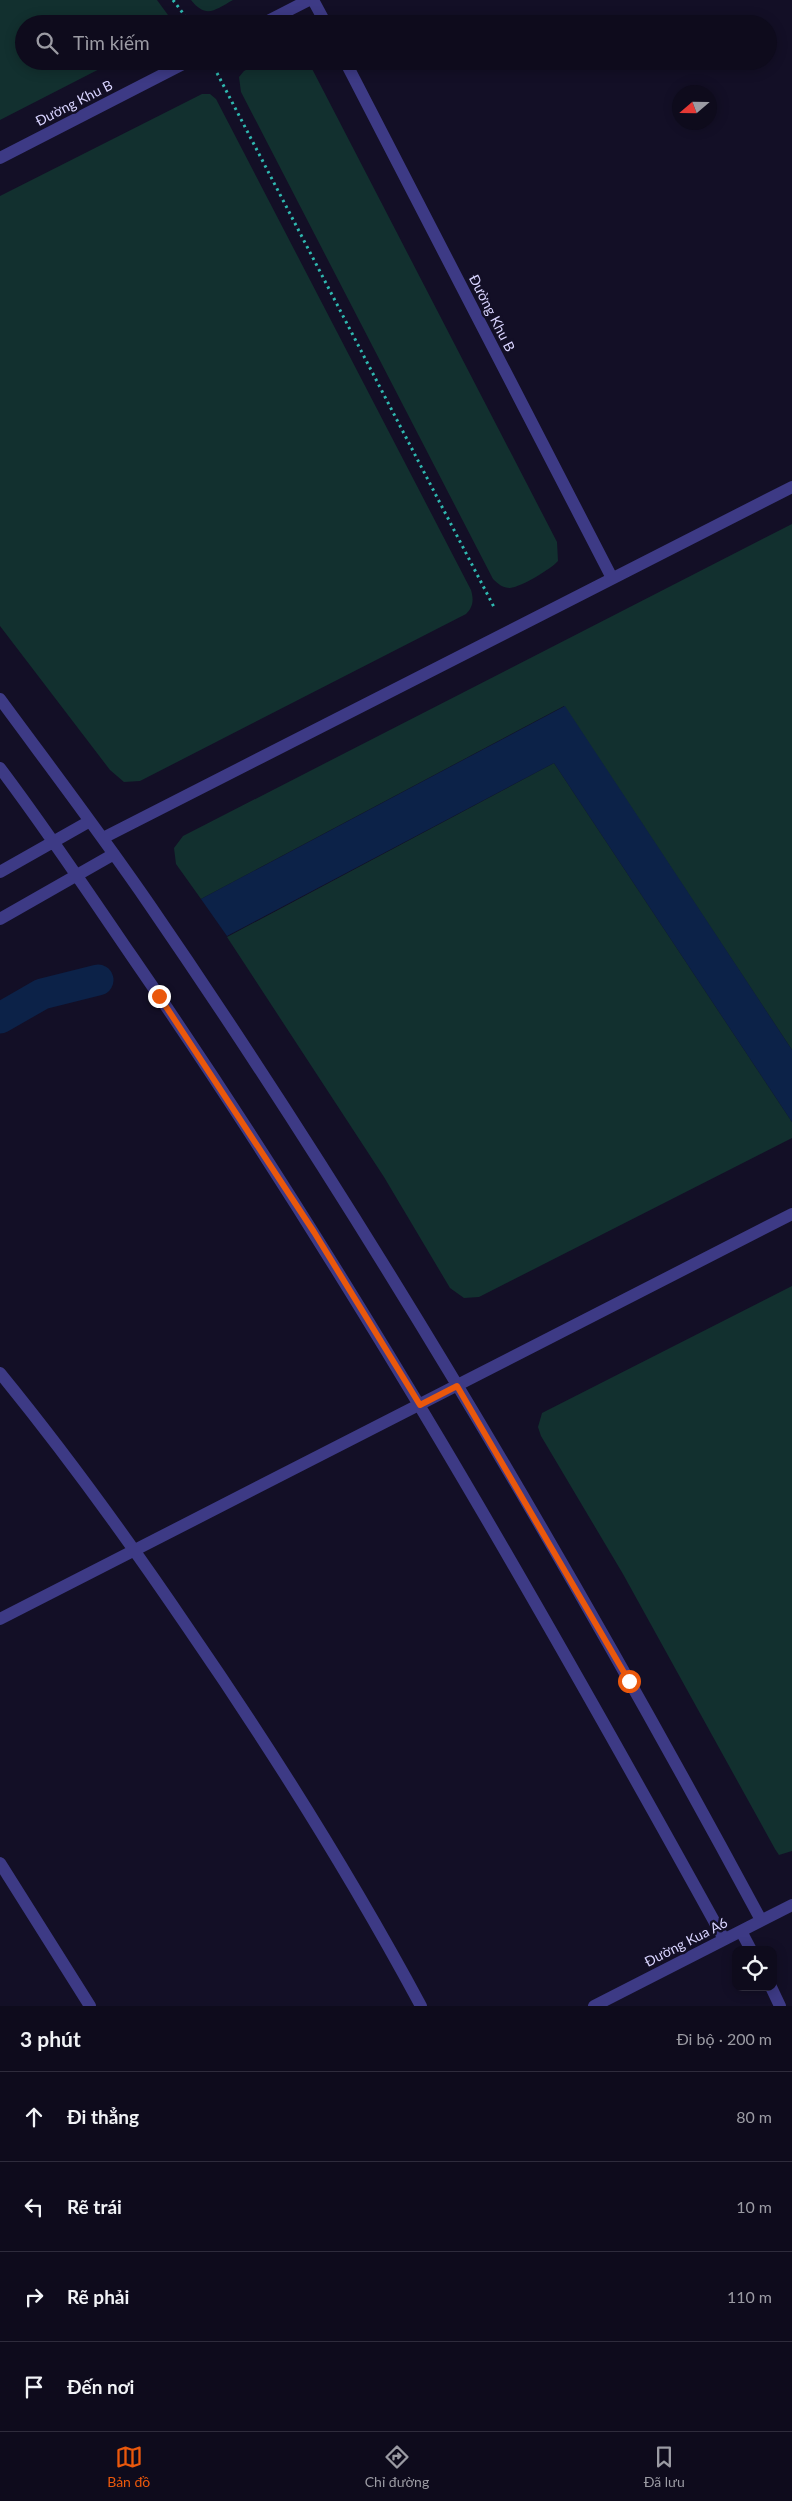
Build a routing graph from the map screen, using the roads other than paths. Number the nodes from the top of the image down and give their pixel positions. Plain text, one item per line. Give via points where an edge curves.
1 (309, 0) edge
2 (314, 0) edge
3 (280, 15) edge
4 (322, 15) edge
5 (171, 70) edge
6 (350, 70) edge
7 (0, 158) edge
8 (792, 487) edge
9 (612, 578) junction
10 (0, 700) edge
11 (0, 768) edge
12 (90, 821) junction
13 (103, 838) junction
14 (54, 842) junction
15 (114, 854) junction
16 (0, 872) edge
17 (77, 875) junction
18 (0, 919) edge
19 (792, 1214) edge
20 (0, 1373) edge
21 (457, 1386) junction
22 (420, 1405) junction
23 (135, 1551) junction
24 (0, 1619) edge
25 (0, 1863) edge
26 (792, 1904) edge
27 (761, 1920) junction
28 (741, 1931) junction
29 (724, 1939) junction
30 (749, 1946) edge
31 (773, 1991) edge
32 (90, 2006) edge
33 (421, 2006) edge
34 (594, 2006) edge
35 (780, 2006) edge

1 - 3 street
2 - 4 street
5 - 7 street, Đường Khu B
6 - 9 street, Đường Khu B
8 - 9 street
9 - 13 street
10 - 12 street
11 - 14 street
12 - 13 street
12 - 14 street
13 - 15 street
14 - 16 street
14 - 17 street
15 - 17 street
15 - 21 street via 292,1119
17 - 18 street
17 - 22 street via 238,1114
19 - 21 street
20 - 23 street
21 - 22 street
21 - 27 street via 629,1681
22 - 23 street
22 - 29 street via 623,1754
23 - 24 street
23 - 33 street via 241,1705 306,1808
25 - 32 street
26 - 27 street, Đường Kua A6
27 - 28 street, Đường Kua A6
28 - 29 street, Đường Kua A6
28 - 30 street
29 - 34 street, Đường Kua A6
31 - 35 street

